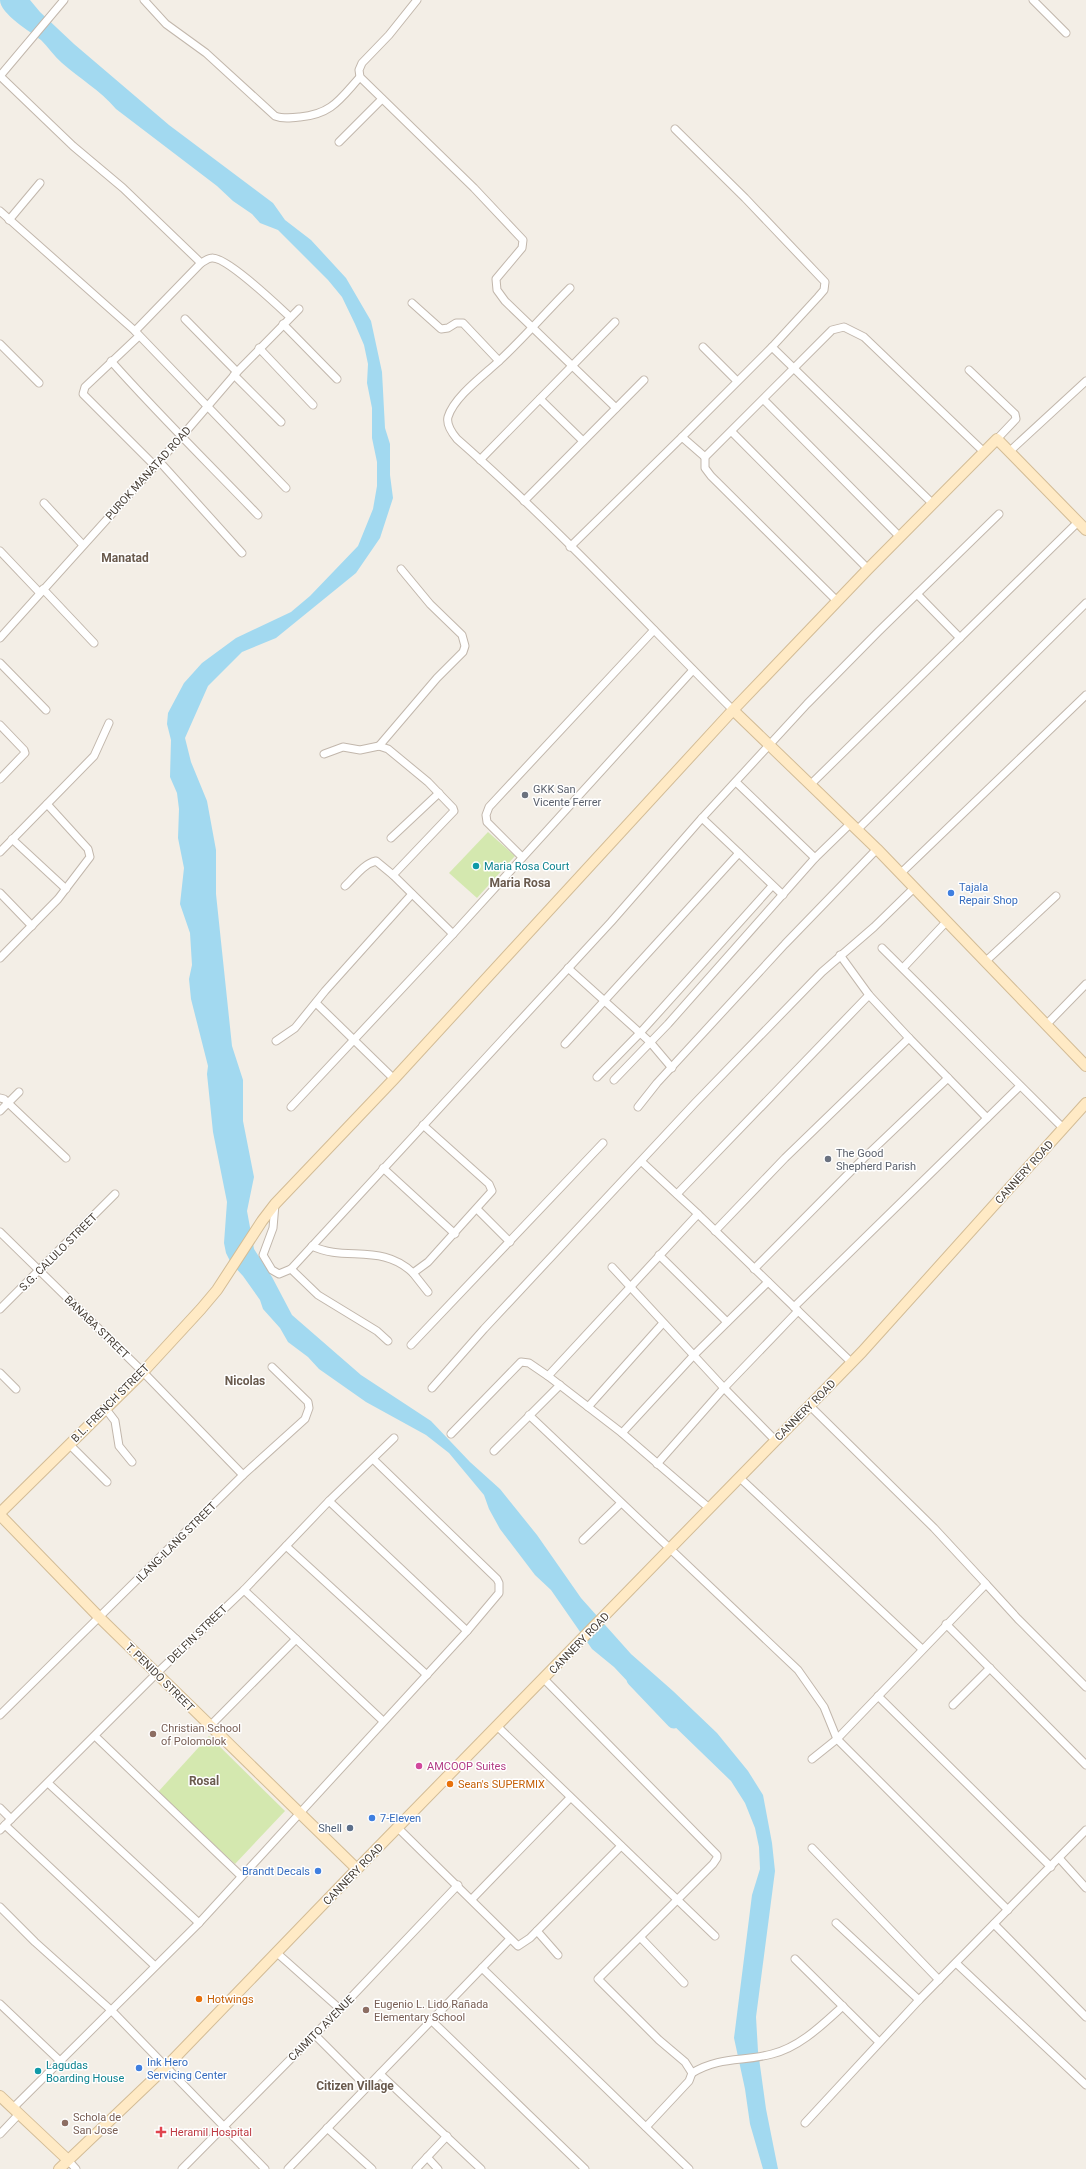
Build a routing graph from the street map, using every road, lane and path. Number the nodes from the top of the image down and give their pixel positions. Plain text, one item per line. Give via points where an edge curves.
1 (64, 0) edge
2 (144, 0) edge
3 (417, 0) edge
4 (1033, 0) edge
5 (1066, 33) dead end
6 (0, 76) edge
7 (360, 77) junction
8 (382, 99) junction
9 (675, 129) dead end
10 (339, 142) dead end
11 (40, 183) dead end
12 (0, 211) edge
13 (9, 220) junction
14 (201, 263) junction
15 (570, 288) dead end
16 (412, 303) dead end
17 (299, 309) dead end
18 (290, 317) junction
19 (185, 319) dead end
20 (615, 322) dead end
21 (283, 324) junction
22 (533, 326) junction
23 (137, 333) junction
24 (0, 344) edge
25 (703, 347) dead end
26 (772, 347) junction
27 (259, 348) junction
28 (111, 361) junction
29 (499, 361) junction
30 (572, 365) junction
31 (794, 368) junction
32 (969, 370) dead end
33 (236, 374) junction
34 (337, 379) dead end
35 (644, 380) dead end
36 (737, 381) junction
37 (1086, 381) edge
38 (39, 383) dead end
39 (540, 399) junction
40 (764, 400) junction
41 (313, 405) dead end
42 (207, 406) junction
43 (616, 408) junction
44 (281, 422) dead end
45 (732, 432) junction
46 (182, 436) junction
47 (682, 437) junction
48 (998, 439) junction
49 (583, 441) junction
50 (1010, 451) junction
51 (984, 452) junction
52 (705, 458) junction
53 (480, 460) junction
54 (157, 463) junction
55 (286, 488) dead end
56 (524, 501) junction
57 (44, 503) dead end
58 (933, 504) junction
59 (999, 514) dead end
60 (258, 515) dead end
61 (1078, 522) junction
62 (1086, 530) edge
63 (900, 537) junction
64 (83, 545) junction
65 (570, 546) junction
66 (0, 551) edge
67 (242, 553) dead end
68 (401, 569) dead end
69 (868, 569) junction
70 (41, 591) junction
71 (917, 594) junction
72 (837, 601) junction
73 (1086, 603) edge
74 (654, 630) junction
75 (0, 638) edge
76 (960, 638) junction
77 (94, 643) dead end
78 (0, 663) edge
79 (693, 670) junction
80 (1086, 694) edge
81 (46, 710) dead end
82 (733, 710) junction
83 (109, 723) dead end
84 (0, 725) edge
85 (379, 746) junction
86 (770, 746) junction
87 (324, 754) dead end
88 (0, 779) edge
89 (736, 782) junction
90 (810, 784) junction
91 (439, 793) junction
92 (47, 804) junction
93 (702, 818) junction
94 (854, 827) junction
95 (391, 838) dead end
96 (12, 839) junction
97 (877, 849) junction
98 (0, 852) edge
99 (739, 853) junction
100 (522, 857) junction
101 (815, 858) junction
102 (900, 873) junction
103 (393, 875) junction
104 (345, 886) dead end
105 (772, 886) junction
106 (914, 888) junction
107 (66, 889) junction
108 (0, 893) edge
109 (412, 894) junction
110 (783, 895) junction
111 (1056, 896) dead end
112 (947, 921) junction
113 (32, 926) junction
114 (453, 934) junction
115 (882, 948) dead end
116 (840, 955) junction
117 (0, 958) edge
118 (986, 961) junction
119 (568, 968) junction
120 (903, 968) junction
121 (1086, 984) edge
122 (869, 995) junction
123 (605, 1001) junction
124 (316, 1003) junction
125 (1047, 1024) junction
126 (640, 1033) junction
127 (909, 1038) junction
128 (276, 1041) dead end
129 (354, 1041) junction
130 (650, 1042) junction
131 (565, 1044) dead end
132 (1086, 1066) edge
133 (672, 1068) junction
134 (597, 1077) dead end
135 (948, 1078) junction
136 (394, 1079) junction
137 (614, 1080) dead end
138 (1020, 1086) junction
139 (19, 1092) dead end
140 (0, 1098) edge
141 (8, 1103) junction
142 (1086, 1103) edge
143 (291, 1107) dead end
144 (638, 1108) dead end
145 (0, 1111) edge
146 (987, 1118) junction
147 (423, 1125) junction
148 (1063, 1128) junction
149 (603, 1143) dead end
150 (66, 1158) dead end
151 (642, 1162) junction
152 (383, 1168) junction
153 (115, 1194) dead end
154 (677, 1194) junction
155 (275, 1204) junction
156 (477, 1209) junction
157 (698, 1214) junction
158 (715, 1231) junction
159 (0, 1232) edge
160 (454, 1234) junction
161 (510, 1242) junction
162 (312, 1246) junction
163 (659, 1255) junction
164 (612, 1267) dead end
165 (754, 1268) junction
166 (291, 1269) junction
167 (40, 1270) junction
168 (413, 1273) junction
169 (768, 1282) junction
170 (630, 1287) junction
171 (428, 1292) dead end
172 (0, 1309) edge
173 (796, 1309) junction
174 (727, 1322) junction
175 (663, 1323) junction
176 (388, 1341) dead end
177 (411, 1345) dead end
178 (694, 1355) junction
179 (852, 1363) junction
180 (272, 1367) dead end
181 (143, 1372) junction
182 (0, 1373) edge
183 (548, 1376) junction
184 (560, 1385) junction
185 (432, 1388) dead end
186 (724, 1388) junction
187 (16, 1389) dead end
188 (810, 1406) junction
189 (588, 1407) junction
190 (105, 1408) junction
191 (529, 1415) junction
192 (622, 1433) junction
193 (451, 1434) dead end
194 (394, 1438) dead end
195 (775, 1440) junction
196 (69, 1444) junction
197 (494, 1451) dead end
198 (373, 1459) junction
199 (132, 1462) dead end
200 (657, 1464) junction
201 (243, 1475) junction
202 (740, 1478) junction
203 (107, 1482) dead end
204 (329, 1501) junction
205 (621, 1503) junction
206 (709, 1508) junction
207 (0, 1514) edge
208 (583, 1540) dead end
209 (286, 1546) junction
210 (669, 1549) junction
211 (986, 1584) junction
212 (244, 1590) junction
213 (99, 1617) junction
214 (946, 1624) junction
215 (467, 1631) junction
216 (296, 1639) junction
217 (922, 1649) junction
218 (990, 1668) junction
219 (157, 1674) junction
220 (427, 1675) junction
221 (544, 1679) junction
222 (1086, 1687) edge
223 (878, 1696) junction
224 (953, 1705) dead end
225 (0, 1715) edge
226 (384, 1721) junction
227 (210, 1726) junction
228 (498, 1727) junction
229 (95, 1736) junction
230 (837, 1739) junction
231 (812, 1760) dead end
232 (1086, 1765) edge
233 (48, 1783) junction
234 (570, 1798) junction
235 (0, 1808) edge
236 (299, 1814) junction
237 (11, 1819) junction
238 (3, 1828) edge
239 (398, 1828) junction
240 (1086, 1830) edge
241 (621, 1846) junction
242 (812, 1848) dead end
243 (1059, 1858) junction
244 (1050, 1867) junction
245 (357, 1869) junction
246 (241, 1876) junction
247 (458, 1885) junction
248 (1086, 1888) edge
249 (472, 1899) junction
250 (678, 1901) junction
251 (0, 1907) edge
252 (1008, 1910) junction
253 (199, 1923) junction
254 (836, 1923) dead end
255 (994, 1924) junction
256 (536, 1931) junction
257 (715, 1936) dead end
258 (641, 1938) junction
259 (510, 1939) junction
260 (277, 1953) junction
261 (558, 1955) dead end
262 (795, 1959) dead end
263 (956, 1963) junction
264 (155, 1966) junction
265 (482, 1968) junction
266 (939, 1980) junction
267 (684, 1983) dead end
268 (919, 2000) junction
269 (0, 2004) edge
270 (843, 2006) junction
271 (340, 2009) junction
272 (112, 2011) junction
273 (1086, 2017) edge
274 (431, 2020) junction
275 (314, 2034) junction
276 (879, 2042) junction
277 (61, 2062) junction
278 (166, 2068) junction
279 (692, 2073) junction
280 (380, 2074) junction
281 (1086, 2085) edge
282 (366, 2087) junction
283 (0, 2096) edge
284 (16, 2111) junction
285 (804, 2123) dead end
286 (646, 2127) junction
287 (224, 2128) junction
288 (327, 2128) junction
289 (0, 2134) edge
290 (447, 2136) junction
291 (427, 2158) junction
292 (68, 2160) junction
293 (59, 2169) edge
294 (76, 2169) edge
295 (182, 2169) edge
296 (265, 2169) edge
297 (288, 2169) edge
298 (372, 2169) edge
299 (416, 2169) edge
300 (438, 2169) edge
301 (481, 2169) edge
302 (585, 2169) edge
303 (689, 2169) edge

1 - 6 street
2 - 7 street via 166,24 206,53 275,116 314,116 325,112
3 - 7 street via 362,63
4 - 5 street
6 - 14 street
7 - 8 street
8 - 10 street
8 - 22 street via 474,188 523,240 522,248 500,272 495,284 500,296
9 - 26 street via 825,282 824,290
11 - 13 street
12 - 13 street
13 - 23 street
14 - 18 street via 213,258 219,259
14 - 23 street
15 - 22 street
16 - 29 street via 441,329 463,323
17 - 18 street, PUROK MANATAD ROAD
18 - 21 street, PUROK MANATAD ROAD
19 - 33 street
20 - 30 street
21 - 27 street, PUROK MANATAD ROAD
21 - 34 street
22 - 29 street
22 - 30 street
23 - 28 street
23 - 42 street
24 - 38 street
25 - 36 street
26 - 31 street
26 - 36 street
27 - 33 street, PUROK MANATAD ROAD
27 - 41 street
28 - 46 street via 152,408
28 - 54 street via 85,387 83,394
29 - 53 street via 472,386 448,417 450,430
30 - 39 street
30 - 43 street
31 - 40 street
31 - 51 street via 832,330 844,327 849,329 875,347
31 - 58 street
32 - 48 street via 1015,414 1016,419 1012,426
33 - 42 street, PUROK MANATAD ROAD
33 - 44 street
35 - 43 street
36 - 47 street
37 - 50 street
39 - 49 street
39 - 53 street
40 - 45 street
40 - 63 street
42 - 46 street, PUROK MANATAD ROAD
42 - 55 street
43 - 49 street
45 - 52 street
45 - 69 street
46 - 54 street, PUROK MANATAD ROAD
46 - 60 street
47 - 52 street
47 - 65 street
48 - 50 street
48 - 51 street, B.L. FRENCH STREET
49 - 56 street
50 - 61 street
51 - 58 street, B.L. FRENCH STREET
52 - 72 street via 705,468 711,476
53 - 56 street
54 - 64 street, PUROK MANATAD ROAD
54 - 67 street
56 - 65 street
57 - 64 street
58 - 63 street, B.L. FRENCH STREET
59 - 71 street
61 - 62 street
61 - 76 street
63 - 69 street, B.L. FRENCH STREET
64 - 70 street, PUROK MANATAD ROAD
65 - 74 street
66 - 70 street
68 - 85 street via 430,604 462,635 465,646 463,652 437,678
69 - 72 street, B.L. FRENCH STREET
70 - 75 street, PUROK MANATAD ROAD
70 - 77 street
71 - 76 street
71 - 86 street via 807,704
72 - 82 street, B.L. FRENCH STREET
73 - 94 street
74 - 79 street
74 - 100 street via 489,807 487,822
76 - 90 street
78 - 81 street
79 - 82 street
79 - 100 street
80 - 102 street
82 - 86 street
82 - 136 street, B.L. FRENCH STREET
83 - 92 street via 94,756
84 - 88 street via 25,754
85 - 87 street via 366,750 343,747
85 - 91 street via 388,749
86 - 89 street
86 - 90 street
89 - 93 street
89 - 101 street
90 - 94 street
91 - 95 street
91 - 103 street via 454,811
92 - 96 street
92 - 107 street via 88,849 90,855
93 - 99 street
93 - 119 street
94 - 97 street
94 - 101 street
96 - 98 street
96 - 107 street
97 - 102 street
97 - 133 street via 785,944
99 - 105 street
99 - 123 street
100 - 114 street
101 - 110 street
102 - 106 street
103 - 104 street via 381,864 371,862
103 - 109 street
105 - 110 street
105 - 126 street
106 - 112 street
106 - 116 street via 874,927
107 - 113 street
108 - 113 street
109 - 114 street
109 - 124 street
110 - 130 street
111 - 118 street
112 - 118 street
112 - 120 street
113 - 117 street
114 - 129 street
115 - 120 street
116 - 122 street
116 - 151 street
118 - 125 street
119 - 123 street
119 - 147 street
120 - 138 street
121 - 125 street
122 - 127 street
122 - 154 street
123 - 126 street
123 - 131 street
124 - 128 street via 292,1032
124 - 129 street
125 - 132 street
126 - 130 street
126 - 134 street
127 - 135 street
127 - 158 street via 785,1158
129 - 136 street
129 - 143 street
130 - 133 street
130 - 137 street
133 - 144 street
135 - 146 street
135 - 165 street
136 - 155 street, B.L. FRENCH STREET
138 - 146 street
138 - 148 street
139 - 141 street
140 - 141 street
141 - 145 street
141 - 150 street
142 - 148 street, CANNERY ROAD
146 - 173 street
147 - 152 street
147 - 156 street via 489,1184 492,1191
148 - 179 street, CANNERY ROAD
149 - 161 street
151 - 154 street
151 - 185 street via 484,1329
152 - 160 street
152 - 162 street
153 - 167 street, S.G. CALULO STREET
154 - 157 street
155 - 166 street via 273,1228 263,1255 268,1265 276,1272 285,1273
155 - 181 street, B.L. FRENCH STREET via 216,1290
156 - 160 street
156 - 161 street
157 - 158 street
157 - 163 street
158 - 165 street
159 - 167 street, BANABA STREET
160 - 168 street via 428,1262
161 - 177 street
162 - 166 street
162 - 168 street via 321,1251 385,1257
163 - 170 street
163 - 174 street
164 - 170 street
165 - 169 street
166 - 176 street via 318,1295 377,1331
167 - 172 street, S.G. CALULO STREET
167 - 181 street, BANABA STREET
168 - 171 street
169 - 173 street
169 - 174 street
170 - 175 street
170 - 183 street
173 - 179 street
173 - 186 street
174 - 178 street
175 - 178 street
175 - 189 street
178 - 186 street
178 - 192 street
179 - 188 street, CANNERY ROAD
180 - 201 street, ILANG-ILANG STREET via 308,1402 309,1408 305,1419
181 - 190 street, B.L. FRENCH STREET
181 - 201 street, BANABA STREET
182 - 187 street
183 - 184 street
183 - 193 street via 529,1363 521,1362
184 - 189 street
184 - 191 street
186 - 195 street
186 - 200 street
188 - 195 street, CANNERY ROAD
188 - 211 street via 934,1528
189 - 192 street
190 - 196 street, B.L. FRENCH STREET
190 - 199 street via 115,1421 119,1446
191 - 197 street
191 - 205 street
192 - 200 street
194 - 198 street, DELFIN STREET
195 - 202 street, CANNERY ROAD
196 - 203 street
196 - 207 street, B.L. FRENCH STREET
198 - 204 street, DELFIN STREET
198 - 215 street via 499,1583 499,1593
200 - 206 street
201 - 213 street, ILANG-ILANG STREET
202 - 206 street, CANNERY ROAD
202 - 217 street
204 - 209 street, DELFIN STREET
204 - 215 street
205 - 208 street
205 - 210 street
206 - 210 street, CANNERY ROAD
207 - 213 street, T. PENIDO STREET
209 - 212 street, DELFIN STREET
209 - 220 street
210 - 221 street, CANNERY ROAD
210 - 230 street via 798,1670 824,1707
211 - 214 street
211 - 222 street via 1018,1620
212 - 216 street
212 - 219 street, DELFIN STREET
213 - 219 street, T. PENIDO STREET
213 - 225 street, ILANG-ILANG STREET
214 - 217 street
214 - 218 street
215 - 220 street
216 - 226 street
216 - 227 street
217 - 223 street
218 - 224 street
218 - 232 street
219 - 227 street, T. PENIDO STREET
219 - 229 street, DELFIN STREET
220 - 226 street
221 - 228 street, CANNERY ROAD
221 - 250 street via 715,1852 718,1858
223 - 230 street
223 - 244 street
226 - 236 street
227 - 236 street, T. PENIDO STREET
228 - 234 street
228 - 239 street, CANNERY ROAD
229 - 233 street, DELFIN STREET
229 - 246 street
230 - 231 street
230 - 252 street
233 - 237 street, DELFIN STREET
233 - 253 street
234 - 241 street
234 - 249 street
235 - 237 street
236 - 245 street, T. PENIDO STREET
236 - 246 street
237 - 238 street, DELFIN STREET
238 - 264 street
239 - 245 street, CANNERY ROAD
239 - 247 street
240 - 243 street
241 - 250 street
241 - 256 street
242 - 266 street
243 - 244 street
243 - 248 street
244 - 252 street
245 - 260 street, CANNERY ROAD
246 - 253 street
247 - 249 street
247 - 271 street, CAIMITO AVENUE
249 - 259 street
250 - 257 street
250 - 258 street
251 - 272 street
252 - 255 street
253 - 264 street
254 - 268 street
255 - 263 street
255 - 273 street
256 - 259 street via 520,1946
256 - 261 street
258 - 267 street
258 - 279 street via 598,1979 659,2040 685,2062
259 - 265 street
260 - 271 street
260 - 278 street, CANNERY ROAD
262 - 270 street
263 - 266 street
263 - 281 street
264 - 272 street
265 - 274 street
265 - 286 street
266 - 268 street
268 - 276 street
269 - 277 street
270 - 276 street
270 - 279 street via 792,2047 762,2056 724,2060 706,2065
271 - 275 street, CAIMITO AVENUE
272 - 277 street
272 - 278 street
274 - 280 street
274 - 302 street
275 - 282 street
275 - 287 street, CAIMITO AVENUE
276 - 285 street
277 - 284 street
278 - 287 street
278 - 292 street, CANNERY ROAD
279 - 286 street via 689,2081
280 - 282 street
280 - 290 street
282 - 288 street
283 - 284 street
284 - 289 street
284 - 292 street
286 - 303 street
287 - 295 street, CAIMITO AVENUE
287 - 296 street
288 - 297 street
288 - 298 street
290 - 291 street
290 - 301 street
291 - 299 street
291 - 300 street
292 - 293 street, CANNERY ROAD
292 - 294 street

